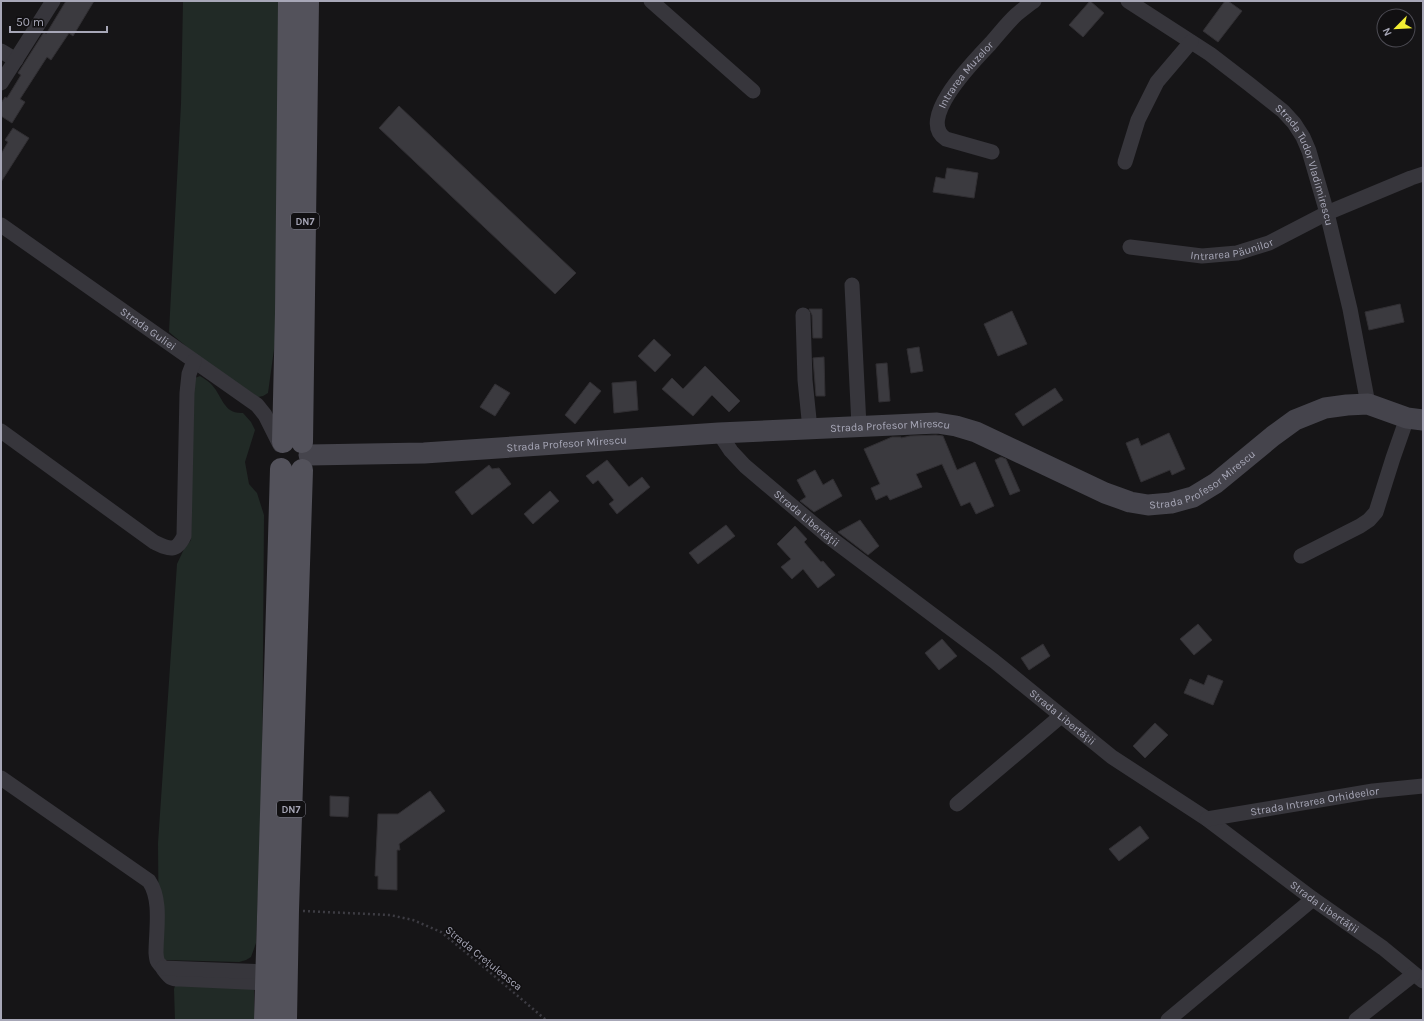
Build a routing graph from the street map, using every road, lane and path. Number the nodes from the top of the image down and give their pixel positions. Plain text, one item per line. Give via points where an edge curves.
1 (53, 1) edge
2 (289, 1) edge
3 (308, 1) edge
4 (651, 1) edge
5 (1034, 1) edge
6 (1128, 1) edge
7 (1191, 42) junction
8 (1, 51) edge
9 (16, 60) junction
10 (1, 83) edge
11 (753, 91) dead end
12 (992, 152) dead end
13 (1125, 162) dead end
14 (1423, 174) edge
15 (1327, 213) junction
16 (1, 225) edge
17 (1130, 247) dead end
18 (852, 285) dead end
19 (803, 316) dead end
20 (194, 361) junction
21 (1368, 404) junction
22 (1415, 419) edge
23 (859, 426) junction
24 (810, 429) junction
25 (1, 431) edge
26 (719, 432) junction
27 (293, 454) junction
28 (1301, 556) dead end
29 (1061, 716) junction
30 (1, 778) edge
31 (1423, 786) edge
32 (957, 804) dead end
33 (1207, 819) junction
34 (1313, 899) junction
35 (288, 910) junction
36 (266, 978) junction
37 (1419, 978) edge
38 (266, 1020) edge
39 (286, 1020) edge
40 (546, 1020) edge
41 (1168, 1020) edge
42 (1356, 1020) edge

1 - 9 street
2 - 27 main road, DN7 via 286,305
3 - 27 main road, DN7
4 - 11 street
5 - 12 street, Intrarea Muzelor via 1016,15 961,77 941,106 937,125 941,136
6 - 7 street, Strada Tudor Vladimirescu
7 - 13 street via 1157,82 1138,120
7 - 15 street, Strada Tudor Vladimirescu via 1249,84 1294,123 1309,151
8 - 9 street
9 - 10 street
14 - 15 street, Intrarea Păunilor
15 - 17 street, Intrarea Păunilor via 1269,243 1237,253 1202,256
15 - 21 street, Strada Tudor Vladimirescu via 1350,309
16 - 20 street, Strada Guliei
18 - 23 street
19 - 24 street
20 - 25 street via 189,374 187,393 184,536 180,544 174,548 166,548 154,542
20 - 27 street, Strada Guliei via 257,405
21 - 22 street, Strada Profesor Mirescu
21 - 23 street, Strada Profesor Mirescu via 1325,408 1295,420 1216,483 1193,497 1171,503 1148,505 1105,493 976,432 956,426 937,423
22 - 28 street via 1393,458 1376,512 1360,526
23 - 24 street, Strada Profesor Mirescu
24 - 26 street, Strada Profesor Mirescu
26 - 27 street, Strada Profesor Mirescu via 424,452
26 - 29 street, Strada Libertății via 731,451 766,485 829,537 982,652
27 - 35 main road, DN7
27 - 36 main road, DN7
29 - 32 street
29 - 33 street, Strada Libertății via 1112,757
30 - 36 street via 149,881 156,894 156,953 160,966
31 - 33 street, Strada Intrarea Orhideelor via 1373,791
33 - 34 street, Strada Libertății
34 - 37 street, Strada Libertății via 1383,948
34 - 41 street
35 - 39 main road, DN7
35 - 40 path, Strada Crețuleasca via 390,915 414,920 441,932
36 - 38 main road, DN7
37 - 42 street

